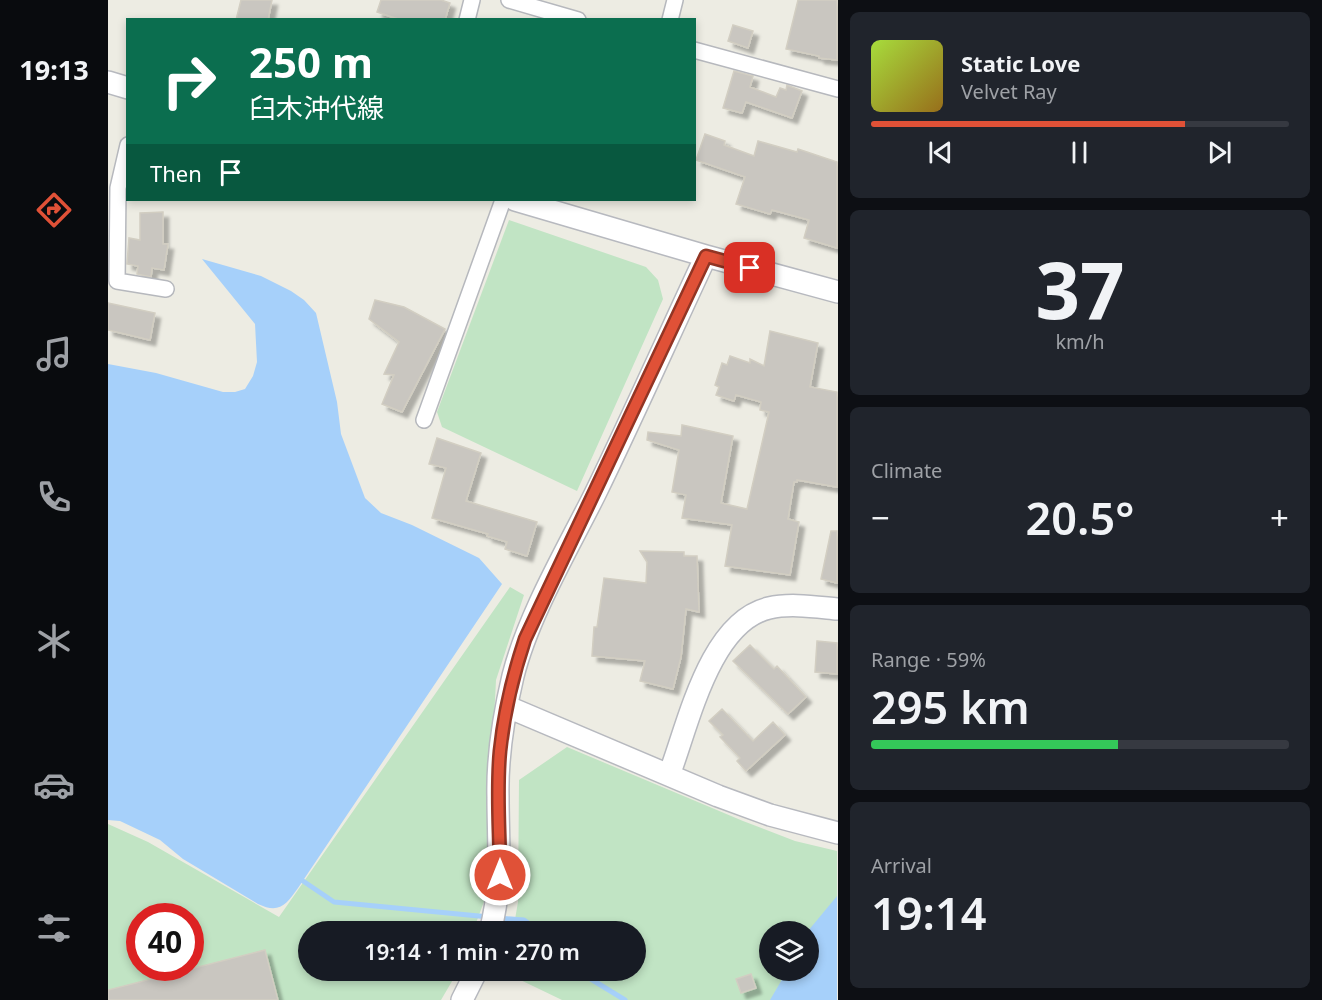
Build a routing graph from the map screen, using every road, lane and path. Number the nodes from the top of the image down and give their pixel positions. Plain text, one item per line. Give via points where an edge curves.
1 (472, 0) edge
2 (509, 0) edge
3 (675, 0) edge
4 (532, 14) edge
5 (468, 18) edge
6 (563, 18) edge
7 (670, 18) edge
8 (696, 51) edge
9 (108, 82) edge
10 (126, 87) edge
11 (837, 89) edge
12 (126, 151) edge
13 (113, 187) edge
14 (503, 201) edge
15 (518, 201) edge
16 (706, 256) junction
17 (113, 280) edge
18 (166, 289) dead end
19 (837, 292) edge
20 (424, 420) dead end
21 (837, 609) edge
22 (508, 707) junction
23 (669, 775) junction
24 (837, 833) edge
25 (492, 921) edge
26 (472, 981) edge
27 (462, 1000) edge

1 - 5 street
2 - 4 street
3 - 7 street
4 - 6 street
8 - 11 street
9 - 10 street
12 - 13 street
13 - 17 street
14 - 20 street
15 - 16 street
16 - 19 street
16 - 22 street via 525,639
17 - 18 street
21 - 23 street via 768,608 733,630 704,676
22 - 23 street
22 - 25 street via 500,750 498,896
23 - 24 street via 770,814
26 - 27 street

